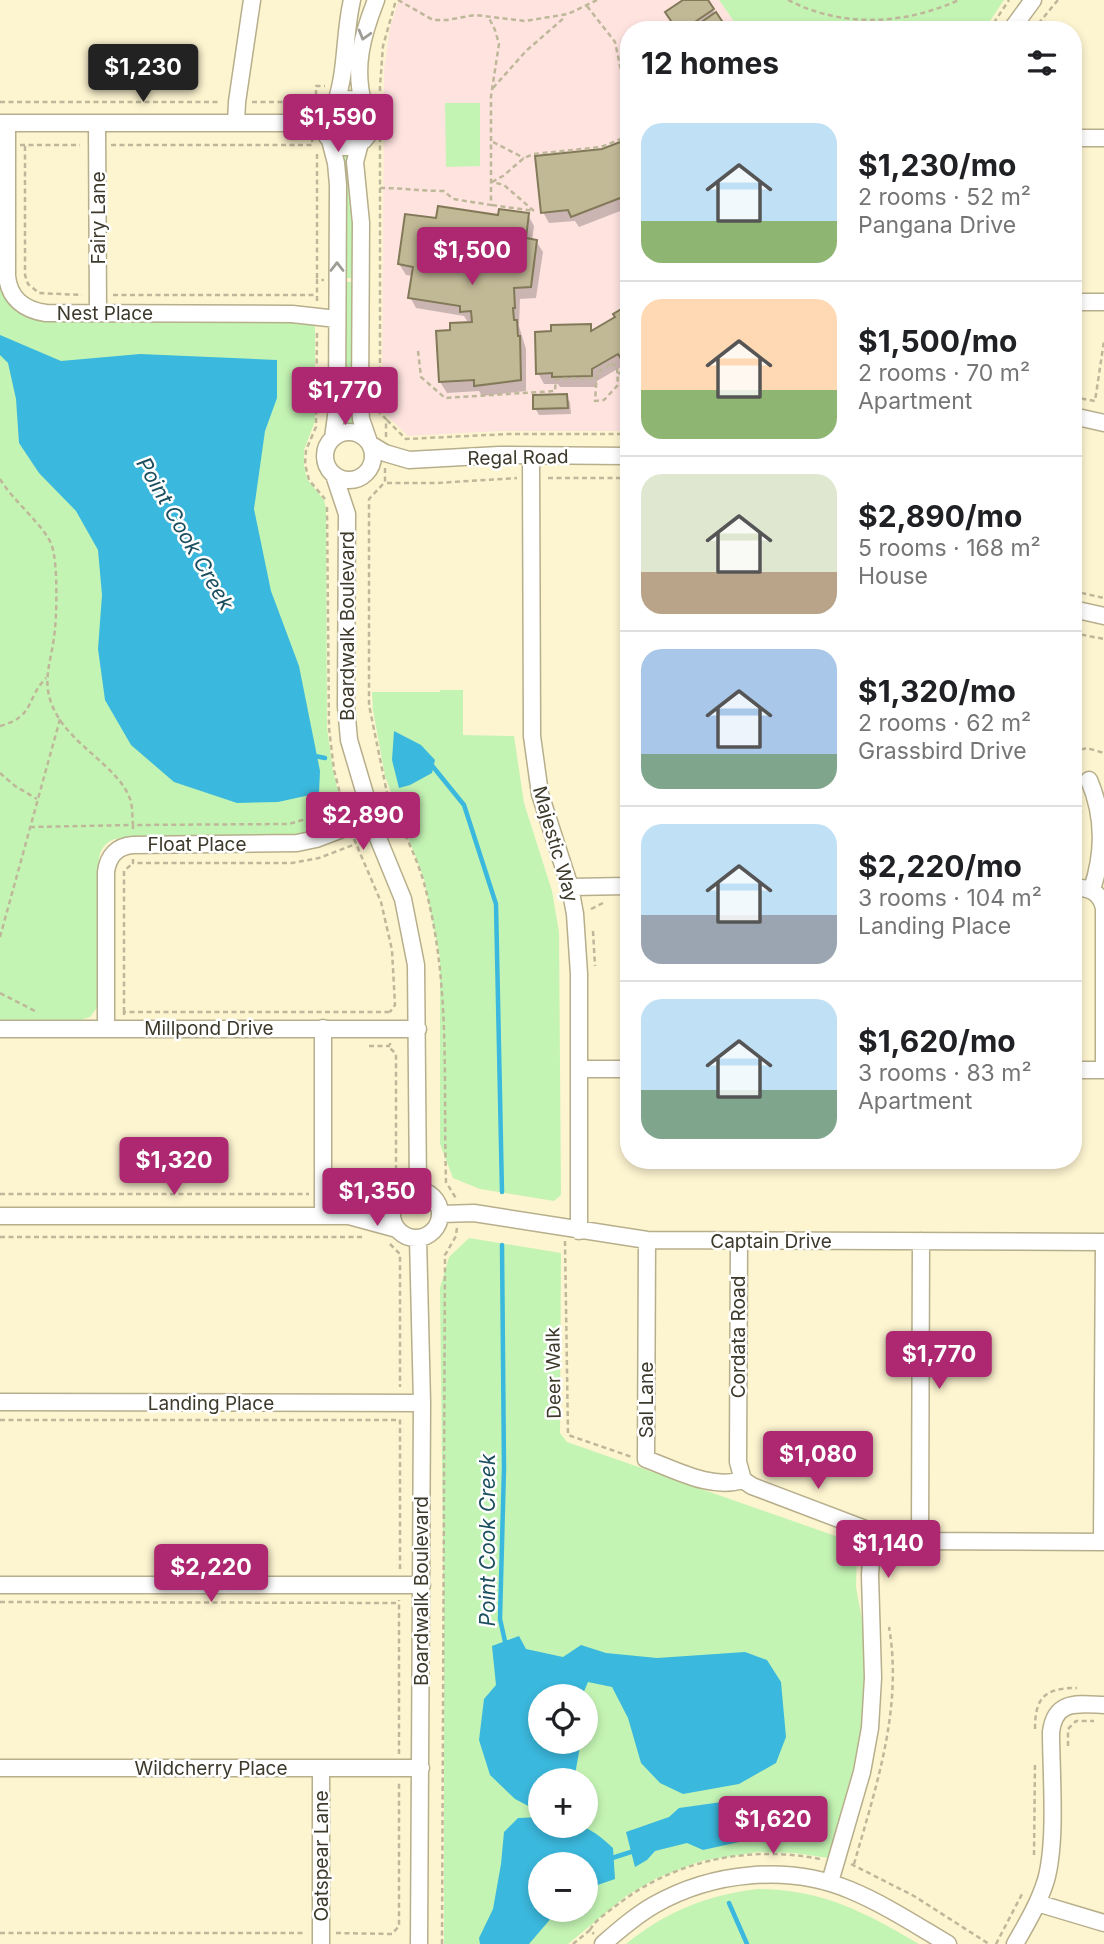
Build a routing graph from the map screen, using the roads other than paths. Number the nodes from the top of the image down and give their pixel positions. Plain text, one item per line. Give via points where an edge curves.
1 (252, 0) edge
2 (352, 0) edge
3 (376, 0) edge
4 (1033, 0) edge
5 (1018, 21) edge
6 (327, 103) junction
7 (364, 106) junction
8 (3, 123) edge
9 (97, 123) junction
10 (236, 123) junction
11 (312, 131) junction
12 (1082, 138) edge
13 (1104, 138) edge
14 (329, 139) junction
15 (360, 143) junction
16 (1082, 302) edge
17 (1104, 302) edge
18 (98, 313) junction
19 (337, 314) junction
20 (1082, 418) edge
21 (1104, 423) edge
22 (333, 438) junction
23 (369, 443) junction
24 (531, 456) junction
25 (620, 456) edge
26 (385, 460) junction
27 (366, 473) junction
28 (334, 475) junction
29 (346, 514) junction
30 (1082, 611) edge
31 (1104, 616) edge
32 (1089, 780) dead end
33 (371, 818) junction
34 (620, 886) edge
35 (570, 887) junction
36 (1082, 888) edge
37 (1092, 889) junction
38 (106, 1020) junction
39 (323, 1028) junction
40 (0, 1029) edge
41 (418, 1029) junction
42 (579, 1069) junction
43 (620, 1069) edge
44 (1082, 1070) edge
45 (1104, 1070) edge
46 (418, 1190) junction
47 (394, 1203) junction
48 (441, 1214) junction
49 (0, 1216) edge
50 (323, 1216) junction
51 (349, 1216) junction
52 (397, 1229) junction
53 (572, 1230) junction
54 (418, 1238) junction
55 (647, 1240) junction
56 (738, 1241) junction
57 (921, 1241) junction
58 (1104, 1242) edge
59 (0, 1402) edge
60 (422, 1403) junction
61 (743, 1480) junction
62 (873, 1532) junction
63 (920, 1541) junction
64 (1103, 1542) edge
65 (0, 1585) edge
66 (422, 1585) junction
67 (1104, 1704) edge
68 (0, 1768) edge
69 (321, 1768) junction
70 (421, 1768) junction
71 (830, 1882) junction
72 (1037, 1903) junction
73 (1104, 1923) edge
74 (321, 1939) edge
75 (419, 1944) edge
76 (603, 1944) edge
77 (948, 1944) edge
78 (1015, 1944) edge

1 - 10 street
2 - 6 street via 344,76
3 -> 7 street via 359,53
4 - 5 street
6 - 7 street via 351,100
6 - 11 street
6 - 14 street via 323,124
7 - 15 street via 371,125
8 - 9 street
8 - 18 street, Nest Place via 10,290 19,303 37,312
9 - 10 street
9 - 18 street, Fairy Lane
10 - 11 street via 285,123
11 - 14 street
12 - 13 street
14 - 15 street via 345,147
19 -> 14 street via 338,185
15 - 23 street via 355,162 360,223 360,403
16 - 17 street
18 - 19 street, Nest Place
19 - 22 street
20 - 21 street
22 - 23 street via 348,432
22 - 28 street via 325,457
23 - 26 street
23 - 27 street via 373,458
24 - 25 street, Regal Road
24 - 26 street, Regal Road
24 - 35 street, Majestic Way via 532,744 540,794
26 - 27 street, Regal Road
27 - 28 street via 350,480
27 - 29 street, Boardwalk Boulevard
28 - 29 street, Boardwalk Boulevard
29 - 33 street, Boardwalk Boulevard via 345,706 349,740
30 - 31 street
32 - 37 street via 1104,820 1103,864
33 - 38 street, Float Place via 297,843 118,849 106,872
33 - 41 street, Boardwalk Boulevard via 409,920
34 - 35 street
35 - 42 street, Majestic Way via 578,944
36 - 37 street
37 - 45 street via 1104,908
38 - 39 street, Millpond Drive
38 - 40 street, Millpond Drive
39 - 41 street, Millpond Drive
39 - 50 street
41 - 46 street, Boardwalk Boulevard
42 - 43 street
42 - 53 street, Majestic Way
44 - 45 street
46 - 47 street via 404,1193
46 - 48 street via 434,1198
47 - 51 street
47 - 52 street via 392,1217
48 - 53 street, Captain Drive via 474,1213
48 - 54 street via 432,1233
49 - 50 street
50 - 51 street
51 - 52 street
52 - 54 street
53 - 55 street, Captain Drive
54 - 60 street, Boardwalk Boulevard
55 - 56 street, Captain Drive
55 - 61 street, Sal Lane via 646,1459 710,1482
56 - 57 street, Captain Drive
56 - 61 street, Cordata Road via 738,1462
57 - 58 street, Captain Drive
57 - 63 street
58 - 64 street
59 - 60 street, Landing Place
60 - 66 street, Boardwalk Boulevard
61 - 62 street
62 - 63 street
62 - 71 street via 870,1728
63 - 64 street
65 - 66 street
66 - 70 street, Boardwalk Boulevard
67 - 72 street via 1072,1705 1054,1717 1050,1858
68 - 69 street, Wildcherry Place
69 - 70 street, Wildcherry Place
69 - 74 street, Oatspear Lane
70 - 75 street, Boardwalk Boulevard
71 - 76 street via 765,1875 709,1882 652,1906
71 - 77 street via 868,1898
72 - 73 street
72 - 78 street

